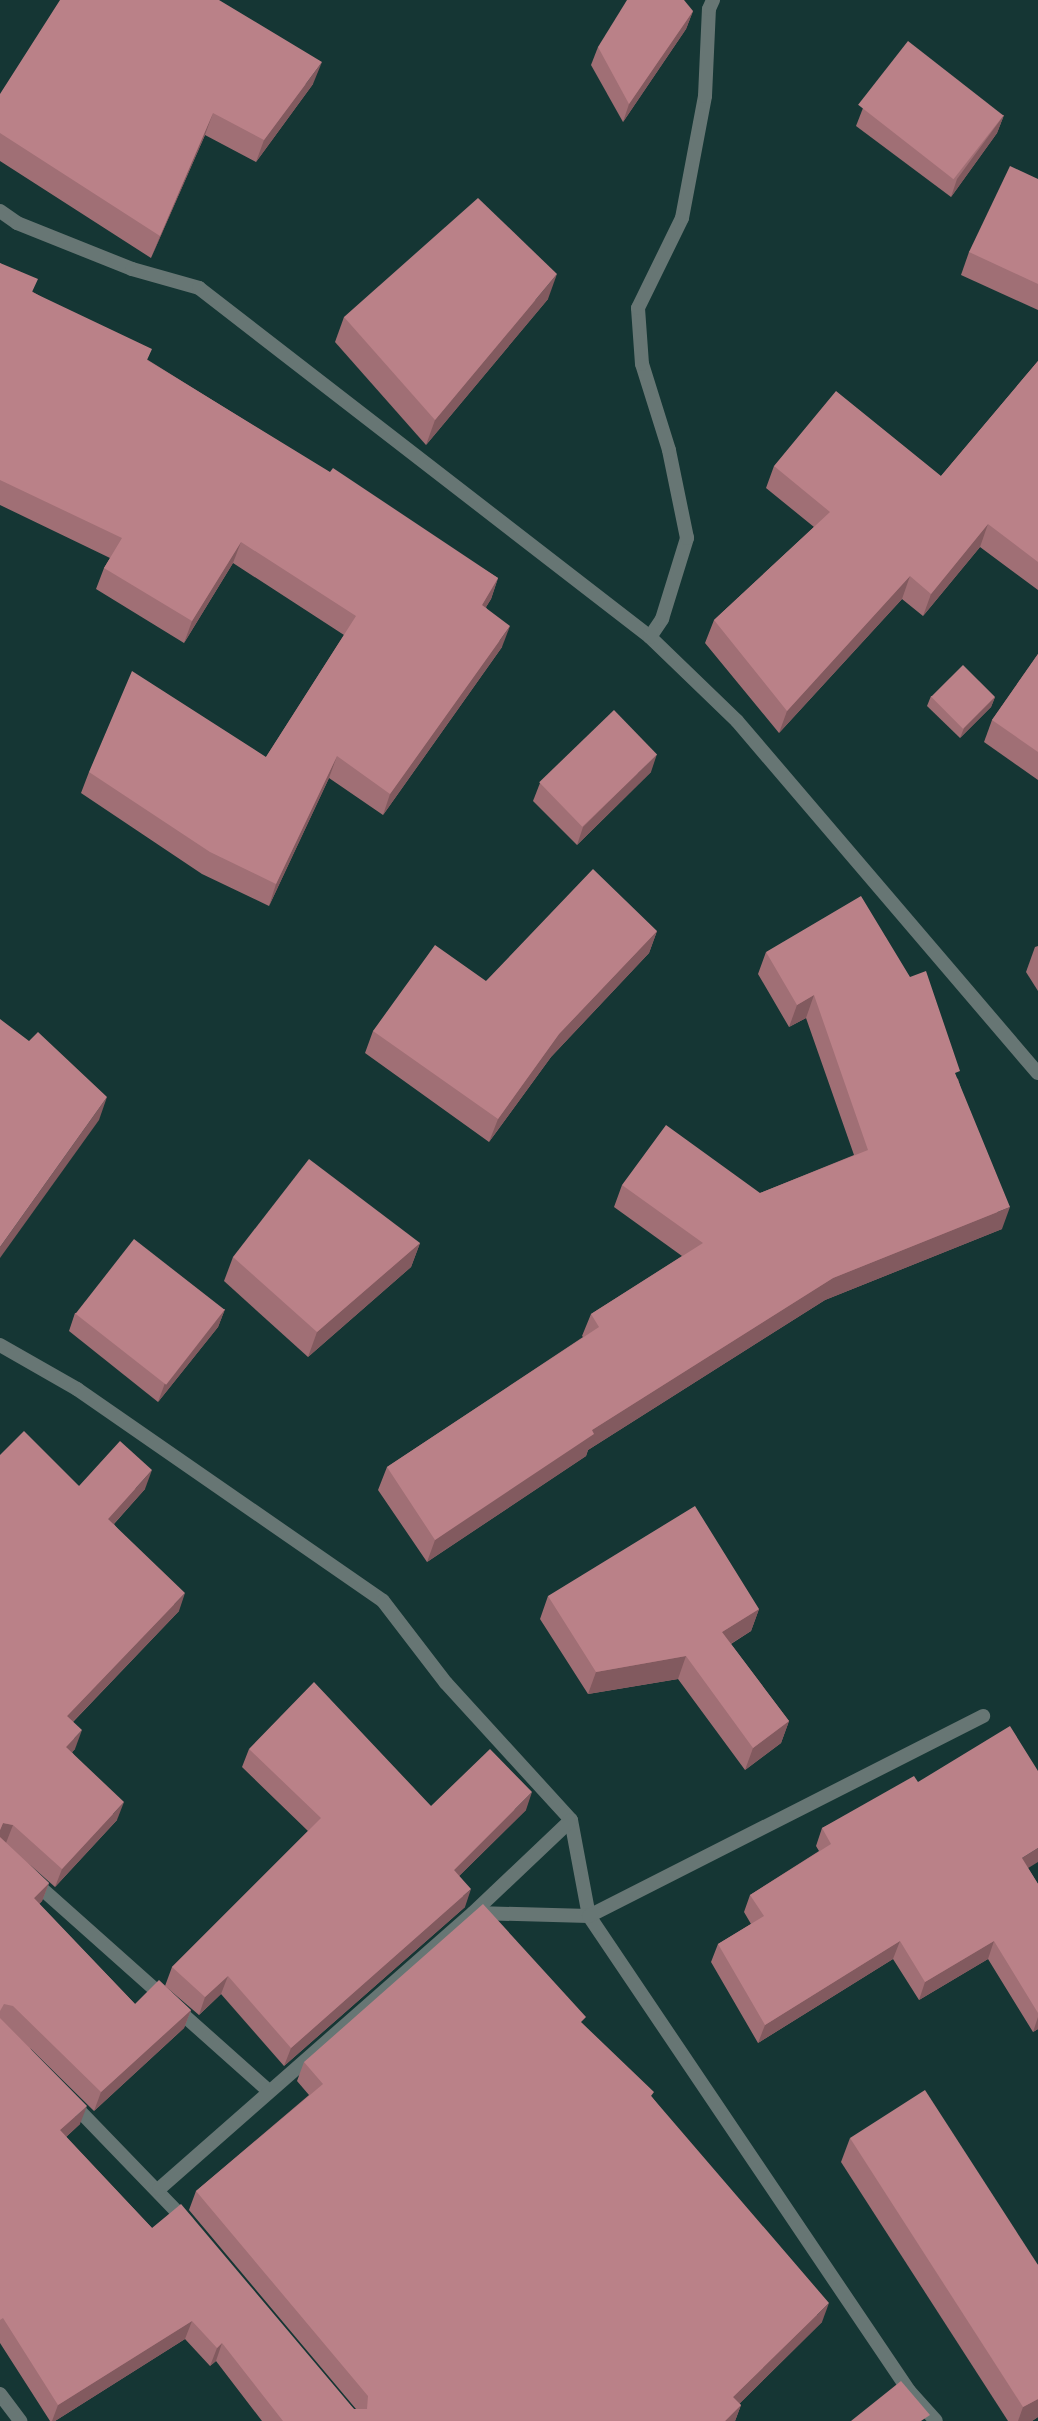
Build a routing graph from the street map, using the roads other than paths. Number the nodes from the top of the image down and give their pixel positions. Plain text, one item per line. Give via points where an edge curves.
1 (713, 0) edge
2 (0, 211) edge
3 (650, 637) junction
4 (1038, 1073) edge
5 (0, 1345) edge
6 (983, 1716) dead end
7 (571, 1820) junction
8 (21, 1869) edge
9 (473, 1913) junction
10 (589, 1916) junction
11 (268, 2090) junction
12 (60, 2091) edge
13 (159, 2189) junction
14 (194, 2231) edge
15 (0, 2394) edge
16 (20, 2421) edge
17 (936, 2421) edge

1 - 3 street via 705,96 682,218 638,308 642,364 669,450 687,538 662,620
2 - 3 street via 17,223 132,269 199,288
3 - 4 street via 737,721
5 - 7 street via 77,1389 383,1601 446,1683
6 - 10 street
7 - 9 street
7 - 10 street
8 - 11 street
9 - 10 street
9 - 11 street
10 - 17 street via 909,2391
11 - 13 street
12 - 13 street
13 - 14 street
15 - 16 street

